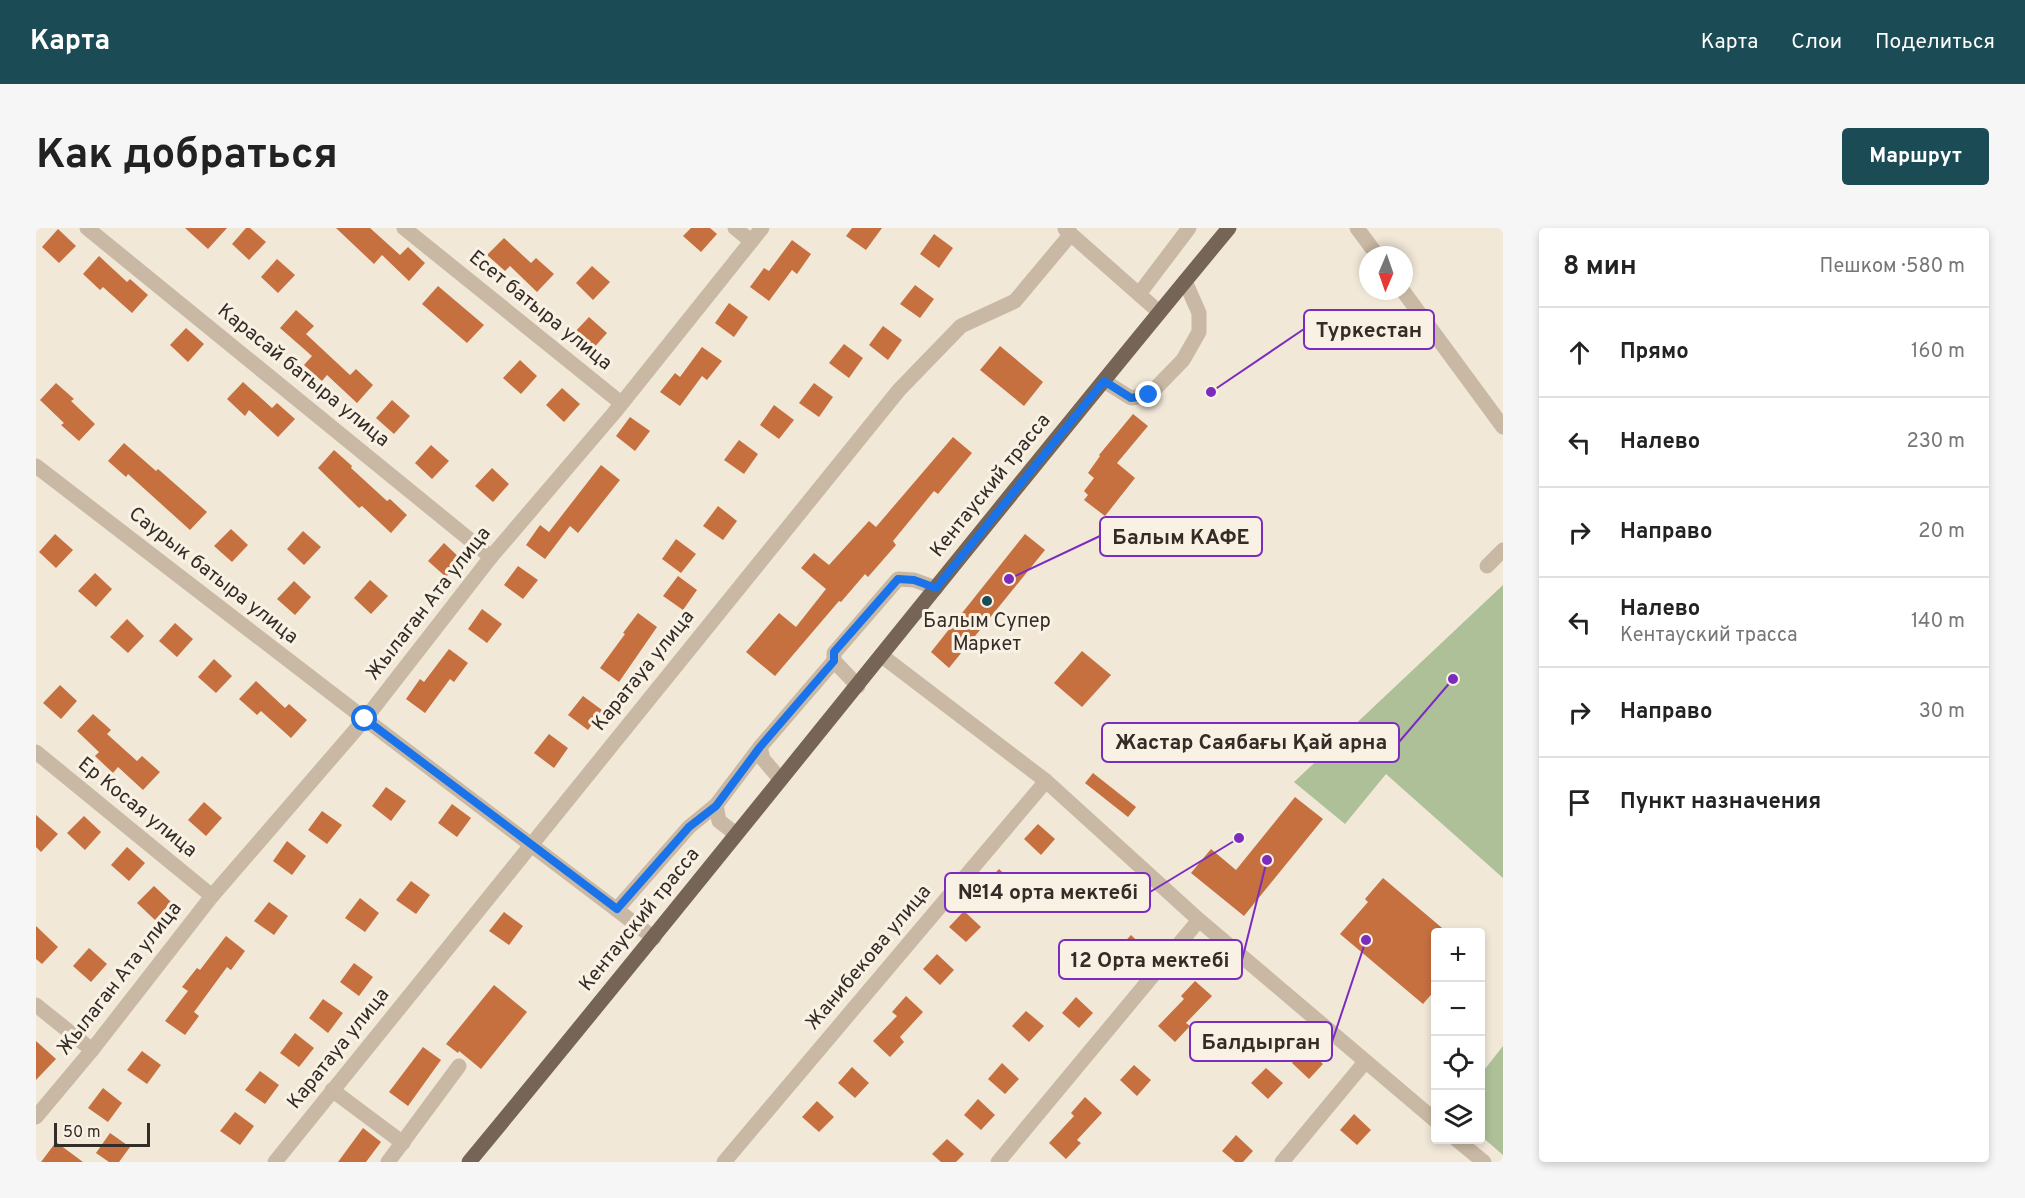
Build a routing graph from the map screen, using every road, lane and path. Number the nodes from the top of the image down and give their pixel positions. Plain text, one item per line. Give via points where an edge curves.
1 (87, 228) edge
2 (404, 228) edge
3 (735, 228) edge
4 (762, 228) edge
5 (1190, 228) edge
6 (1229, 228) edge
7 (1357, 228) edge
8 (1067, 231) edge
9 (751, 241) junction
10 (1370, 246) edge
11 (1185, 281) junction
12 (1139, 294) junction
13 (1410, 300) edge
14 (1159, 312) junction
15 (1104, 381) junction
16 (621, 403) junction
17 (1503, 427) edge
18 (36, 466) edge
19 (1503, 550) edge
20 (491, 557) junction
21 (1487, 566) dead end
22 (936, 588) junction
23 (882, 656) junction
24 (834, 661) junction
25 (858, 686) junction
26 (365, 719) junction
27 (760, 747) junction
28 (36, 753) edge
29 (780, 779) junction
30 (1046, 781) junction
31 (716, 806) junction
32 (736, 834) junction
33 (531, 843) junction
34 (212, 896) junction
35 (617, 909) junction
36 (1199, 920) junction
37 (654, 938) junction
38 (36, 1005) edge
39 (92, 1050) junction
40 (1365, 1062) junction
41 (459, 1066) dead end
42 (332, 1090) junction
43 (36, 1117) edge
44 (1431, 1117) edge
45 (403, 1143) junction
46 (1462, 1144) edge
47 (275, 1162) edge
48 (388, 1162) edge
49 (469, 1162) edge
50 (724, 1162) edge
51 (998, 1162) edge
52 (1282, 1162) edge
53 (1484, 1162) edge

1 - 20 street, Карасай батыра улица
2 - 16 street, Есет батыра улица
3 - 9 street
4 - 9 street, Жылаган Ата улица
5 - 12 street
6 - 11 main road, Кентауский трасса
7 - 10 street
8 - 12 street
8 - 33 street, Каратауа улица via 1015,302 961,326 899,390
9 - 16 street, Жылаган Ата улица
11 - 14 main road, Кентауский трасса
11 - 15 street via 1198,313 1199,332 1183,360 1149,395 1131,398
12 - 14 street
13 - 17 street
14 - 15 main road, Кентауский трасса
15 - 22 main road, Кентауский трасса
16 - 20 street, Жылаган Ата улица
18 - 26 street, Саурык батыра улица
19 - 21 street
20 - 26 street, Жылаган Ата улица
22 - 23 main road, Кентауский трасса
22 - 24 street via 898,579 834,652
23 - 25 main road, Кентауский трасса
23 - 30 street
24 - 25 street
24 - 27 street
25 - 29 main road, Кентауский трасса
26 - 33 street, Саурык батыра улица
26 - 34 street, Жылаган Ата улица
27 - 29 street via 763,759
27 - 31 street
28 - 34 street, Ер Косая улица
29 - 32 main road, Кентауский трасса
30 - 36 street
30 - 50 street, Жанибекова улица
31 - 32 street via 719,821
31 - 35 street via 689,827
32 - 37 main road, Кентауский трасса
33 - 35 street, Саурык батыра улица
33 - 42 street, Каратауа улица
34 - 39 street, Жылаган Ата улица
35 - 37 street, Саурык батыра улица
36 - 40 street
36 - 51 street
37 - 49 main road, Кентауский трасса
38 - 39 street
39 - 43 street, Жылаган Ата улица
40 - 44 street
40 - 52 street
41 - 45 street
42 - 45 street
42 - 47 street, Каратауа улица
45 - 48 street
46 - 53 street

